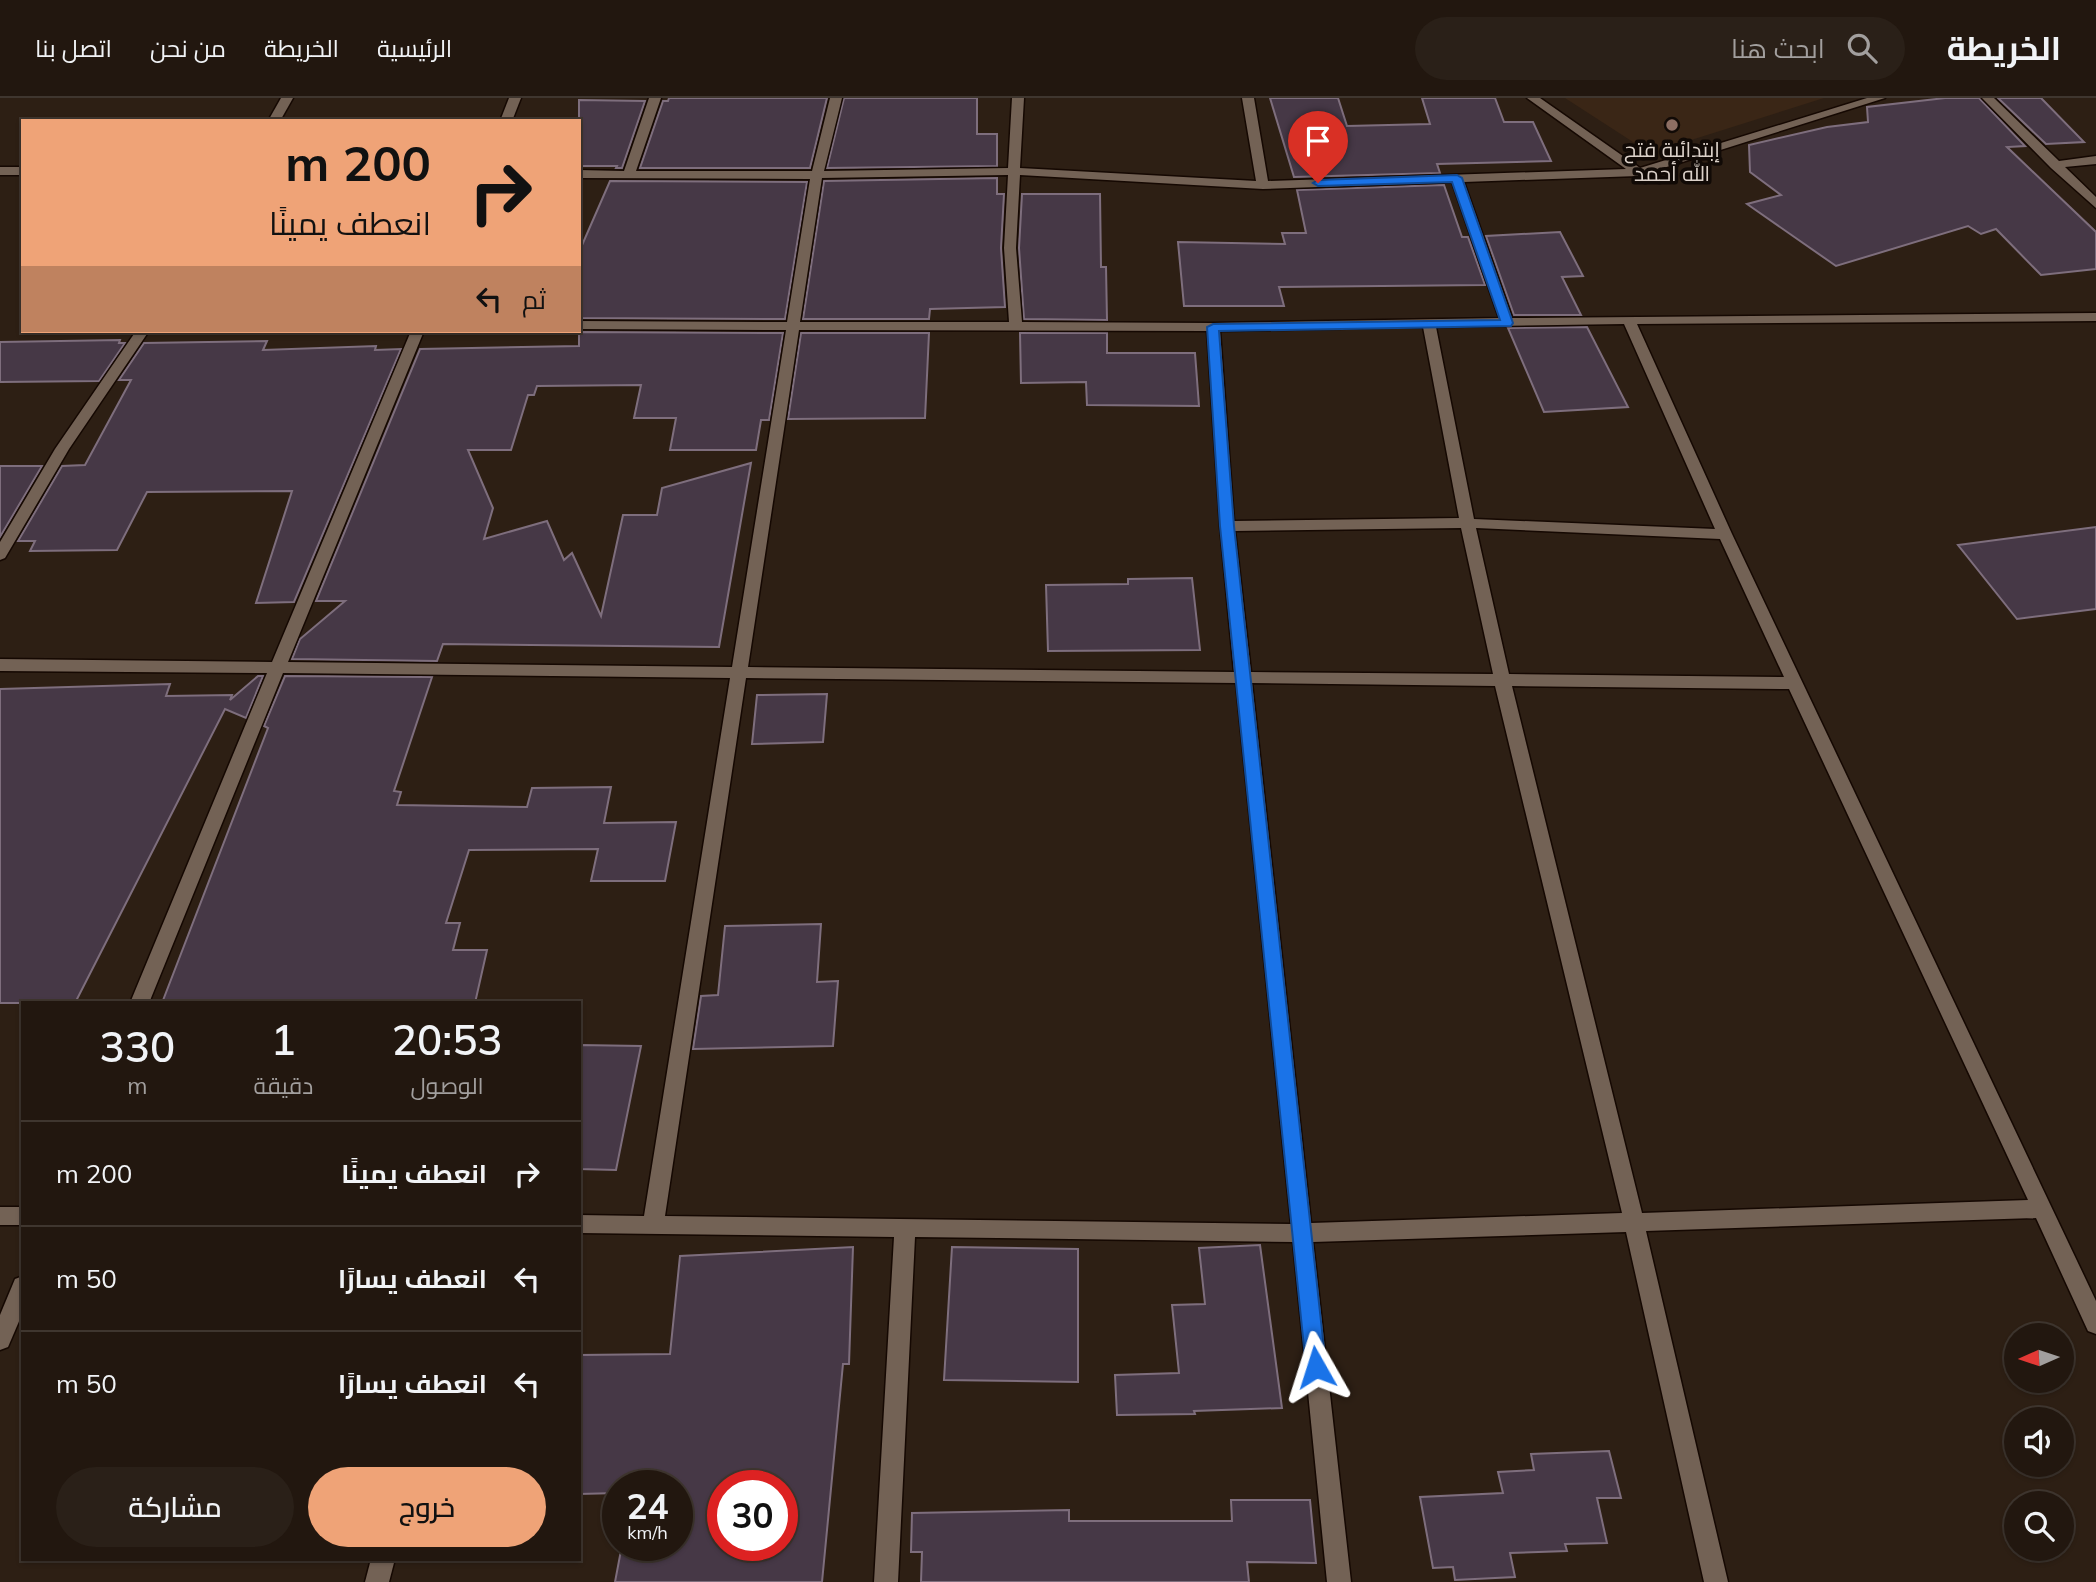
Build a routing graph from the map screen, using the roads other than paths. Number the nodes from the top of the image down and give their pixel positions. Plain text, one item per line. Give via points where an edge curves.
1 (287, 98) edge
2 (515, 98) edge
3 (655, 98) edge
4 (836, 98) edge
5 (1018, 98) edge
6 (1248, 98) edge
7 (1533, 98) edge
8 (1879, 98) edge
9 (1988, 98) edge
10 (275, 119) edge
11 (507, 119) edge
12 (2096, 160) edge
13 (2055, 165) junction
14 (0, 171) edge
15 (21, 171) edge
16 (1014, 171) junction
17 (1638, 172) junction
18 (629, 173) junction
19 (581, 174) edge
20 (817, 175) junction
21 (1457, 178) junction
22 (1263, 185) junction
23 (2096, 204) edge
24 (2096, 317) edge
25 (1629, 320) junction
26 (1507, 323) junction
27 (581, 325) edge
28 (1429, 325) junction
29 (793, 326) junction
30 (1016, 327) junction
31 (1213, 327) junction
32 (141, 333) edge
33 (416, 333) edge
34 (1467, 523) junction
35 (1227, 526) junction
36 (1725, 534) junction
37 (0, 555) edge
38 (0, 665) edge
39 (276, 667) junction
40 (737, 672) junction
41 (1242, 677) junction
42 (1502, 680) junction
43 (1797, 683) junction
44 (140, 1001) edge
45 (2044, 1209) junction
46 (0, 1216) edge
47 (21, 1216) edge
48 (1634, 1222) junction
49 (581, 1224) edge
50 (653, 1225) junction
51 (905, 1230) junction
52 (1301, 1233) junction
53 (21, 1291) edge
54 (2096, 1324) edge
55 (0, 1340) edge
56 (382, 1561) edge
57 (377, 1582) edge
58 (886, 1582) edge
59 (1339, 1582) edge
60 (1716, 1582) edge

1 - 10 street
2 - 11 street
3 - 18 street
4 - 20 street
5 - 16 street
6 - 22 street
7 - 17 street
8 - 17 street
9 - 13 street
12 - 13 street
13 - 23 street
14 - 15 street
16 - 20 street
16 - 22 street
16 - 30 street via 1010,248
17 - 21 street
18 - 19 street
18 - 20 street
20 - 29 street
21 - 22 street
21 - 26 street
24 - 25 street
25 - 26 street
25 - 36 street
26 - 28 street
27 - 29 street
28 - 31 street
28 - 34 street
29 - 30 street
29 - 40 street
30 - 31 street
31 - 35 street
32 - 37 street via 62,449
33 - 39 street
34 - 35 street
34 - 36 street
34 - 42 street
35 - 41 street
36 - 43 street
38 - 39 street
39 - 40 street
39 - 44 street
40 - 41 street
40 - 50 street
41 - 42 street
41 - 52 street
42 - 43 street
42 - 48 street
43 - 45 street
45 - 48 street
45 - 54 street
46 - 47 street
48 - 52 street
48 - 60 street
49 - 50 street
50 - 51 street
51 - 52 street
51 - 58 street
52 - 59 street
53 - 55 street
56 - 57 street

